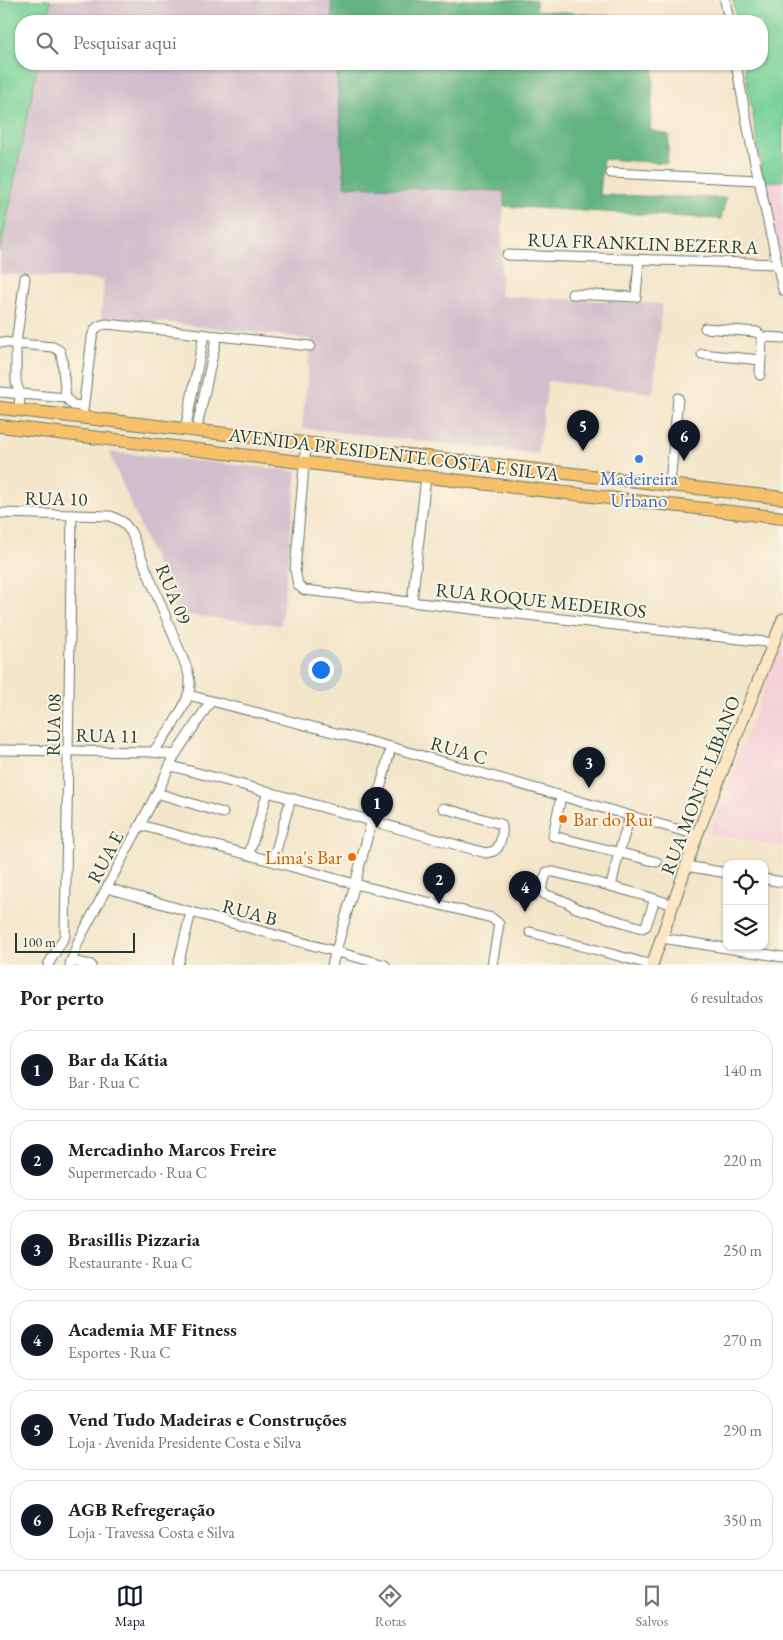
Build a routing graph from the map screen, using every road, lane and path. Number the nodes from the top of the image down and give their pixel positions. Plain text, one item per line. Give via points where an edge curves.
1 (726, 0) edge
2 (728, 15) edge
3 (737, 70) edge
4 (611, 174) dead end
5 (759, 180) junction
6 (507, 255) dead end
7 (639, 260) junction
8 (777, 264) junction
9 (25, 278) dead end
10 (783, 290) edge
11 (572, 294) dead end
12 (705, 328) dead end
13 (204, 335) junction
14 (217, 336) junction
15 (763, 338) junction
16 (783, 338) edge
17 (0, 342) edge
18 (16, 343) junction
19 (310, 346) dead end
20 (702, 354) dead end
21 (760, 360) junction
22 (760, 375) dead end
23 (0, 392) edge
24 (20, 394) junction
25 (66, 398) junction
26 (678, 398) dead end
27 (0, 408) edge
28 (23, 411) junction
29 (83, 412) junction
30 (0, 426) edge
31 (26, 429) junction
32 (191, 431) junction
33 (306, 444) junction
34 (304, 462) junction
35 (523, 468) junction
36 (426, 477) junction
37 (670, 484) junction
38 (521, 488) junction
39 (721, 490) junction
40 (762, 495) junction
41 (783, 498) edge
42 (706, 509) junction
43 (0, 513) edge
44 (750, 514) junction
45 (72, 515) junction
46 (111, 516) joint
47 (783, 518) edge
48 (412, 602) junction
49 (783, 619) edge
50 (774, 643) junction
51 (188, 695) junction
52 (211, 702) junction
53 (391, 747) junction
54 (0, 750) edge
55 (68, 751) junction
56 (153, 752) junction
57 (175, 755) junction
58 (171, 766) junction
59 (268, 791) junction
60 (157, 794) junction
61 (561, 796) junction
62 (291, 798) junction
63 (443, 808) dead end
64 (223, 813) dead end
65 (630, 817) junction
66 (371, 822) junction
67 (140, 825) junction
68 (697, 835) junction
69 (618, 852) junction
70 (249, 854) junction
71 (273, 861) junction
72 (657, 862) dead end
73 (686, 866) junction
74 (723, 872) edge
75 (768, 880) edge
76 (783, 882) edge
77 (355, 884) junction
78 (611, 886) junction
79 (107, 888) junction
80 (655, 899) junction
81 (673, 906) junction
82 (191, 912) junction
83 (530, 932) dead end
84 (65, 936) junction
85 (662, 938) junction
86 (78, 942) junction
87 (336, 952) junction
88 (783, 957) edge
89 (70, 963) edge
90 (48, 965) edge
91 (91, 965) edge
92 (178, 965) edge
93 (332, 965) edge
94 (385, 965) edge
95 (492, 965) edge
96 (652, 965) edge

1 - 2 street
3 - 5 street
4 - 5 street
5 - 8 street
6 - 7 street, RUA FRANKLIN BEZERRA
7 - 8 street, RUA FRANKLIN BEZERRA
7 - 11 street via 636,297
8 - 10 street
9 - 18 street
12 - 15 street via 757,332
13 - 14 street
13 - 29 street via 100,325 92,338
13 - 32 street
14 - 19 street
14 - 32 street
15 - 16 street
15 - 21 street
17 - 18 street
18 - 24 street via 16,382
18 - 25 street via 52,347 60,351
20 - 21 street
21 - 22 street
23 - 24 street
24 - 25 street
24 - 28 street
25 - 29 street
26 - 37 street
27 - 28 main road, AVENIDA PRESIDENTE COSTA E SILVA
27 - 30 main road via 5,418
28 - 29 main road, AVENIDA PRESIDENTE COSTA E SILVA
28 - 31 main road via 23,427
29 - 32 main road, AVENIDA PRESIDENTE COSTA E SILVA
30 - 31 main road, AVENIDA PRESIDENTE COSTA E SILVA
31 - 34 main road, AVENIDA PRESIDENTE COSTA E SILVA
32 - 33 main road, AVENIDA PRESIDENTE COSTA E SILVA
33 - 34 street
33 - 35 main road, AVENIDA PRESIDENTE COSTA E SILVA
34 - 36 main road, AVENIDA PRESIDENTE COSTA E SILVA
34 - 48 street, RUA ROQUE MEDEIROS via 295,570 298,585 304,590
35 - 37 main road, AVENIDA PRESIDENTE COSTA E SILVA
35 - 38 main road
36 - 38 main road, AVENIDA PRESIDENTE COSTA E SILVA
36 - 48 street
37 - 39 main road, AVENIDA PRESIDENTE COSTA E SILVA
38 - 42 main road, AVENIDA PRESIDENTE COSTA E SILVA
39 - 40 main road, AVENIDA PRESIDENTE COSTA E SILVA
39 - 42 main road via 730,496 729,503
40 - 41 main road, AVENIDA PRESIDENTE COSTA E SILVA
40 - 44 main road via 746,500 744,508
42 - 44 main road, AVENIDA PRESIDENTE COSTA E SILVA
43 - 45 street, RUA 10
44 - 47 main road, AVENIDA PRESIDENTE COSTA E SILVA
45 - 46 street, RUA 10
45 - 55 street, RUA 08
46 - 51 street, RUA 09 via 123,522 131,532 188,671
48 - 50 street, RUA ROQUE MEDEIROS
49 - 50 street, RUA MONTE LÍBANO
50 - 68 street, RUA MONTE LÍBANO
51 - 52 street
51 - 56 street, RUA 09
52 - 53 street, RUA C
52 - 57 street
53 - 61 street, RUA C
53 - 66 street
54 - 55 street, RUA 11
55 - 56 street, RUA 11
55 - 84 street, RUA 08
56 - 57 street
57 - 58 street, RUA E
58 - 59 street
58 - 60 street, RUA E
59 - 62 street
59 - 70 street
60 - 64 street
60 - 67 street, RUA E
61 - 65 street, RUA C
61 - 69 street via 553,836
62 - 66 street
62 - 71 street
63 - 66 street via 501,824 503,829 498,847 486,853
65 - 68 street, RUA C
65 - 69 street
66 - 77 street
67 - 70 street
67 - 79 street, RUA E
68 - 73 street, RUA MONTE LÍBANO
69 - 72 street
69 - 78 street
70 - 71 street
71 - 77 street
73 - 74 street
73 - 81 street, RUA MONTE LÍBANO
75 - 76 street
77 - 87 street
77 - 95 street via 492,918 500,924
78 - 80 street
78 - 80 street via 549,872 541,890 576,908 642,928 646,926
79 - 82 street, RUA B
79 - 86 street, RUA E
80 - 81 street
81 - 85 street, RUA MONTE LÍBANO
82 - 87 street, RUA B
82 - 92 street
83 - 96 street
84 - 86 street
84 - 90 street
85 - 88 street
85 - 96 street, RUA MONTE LÍBANO
86 - 89 street, RUA E
87 - 93 street
87 - 94 street, RUA B
89 - 91 street

